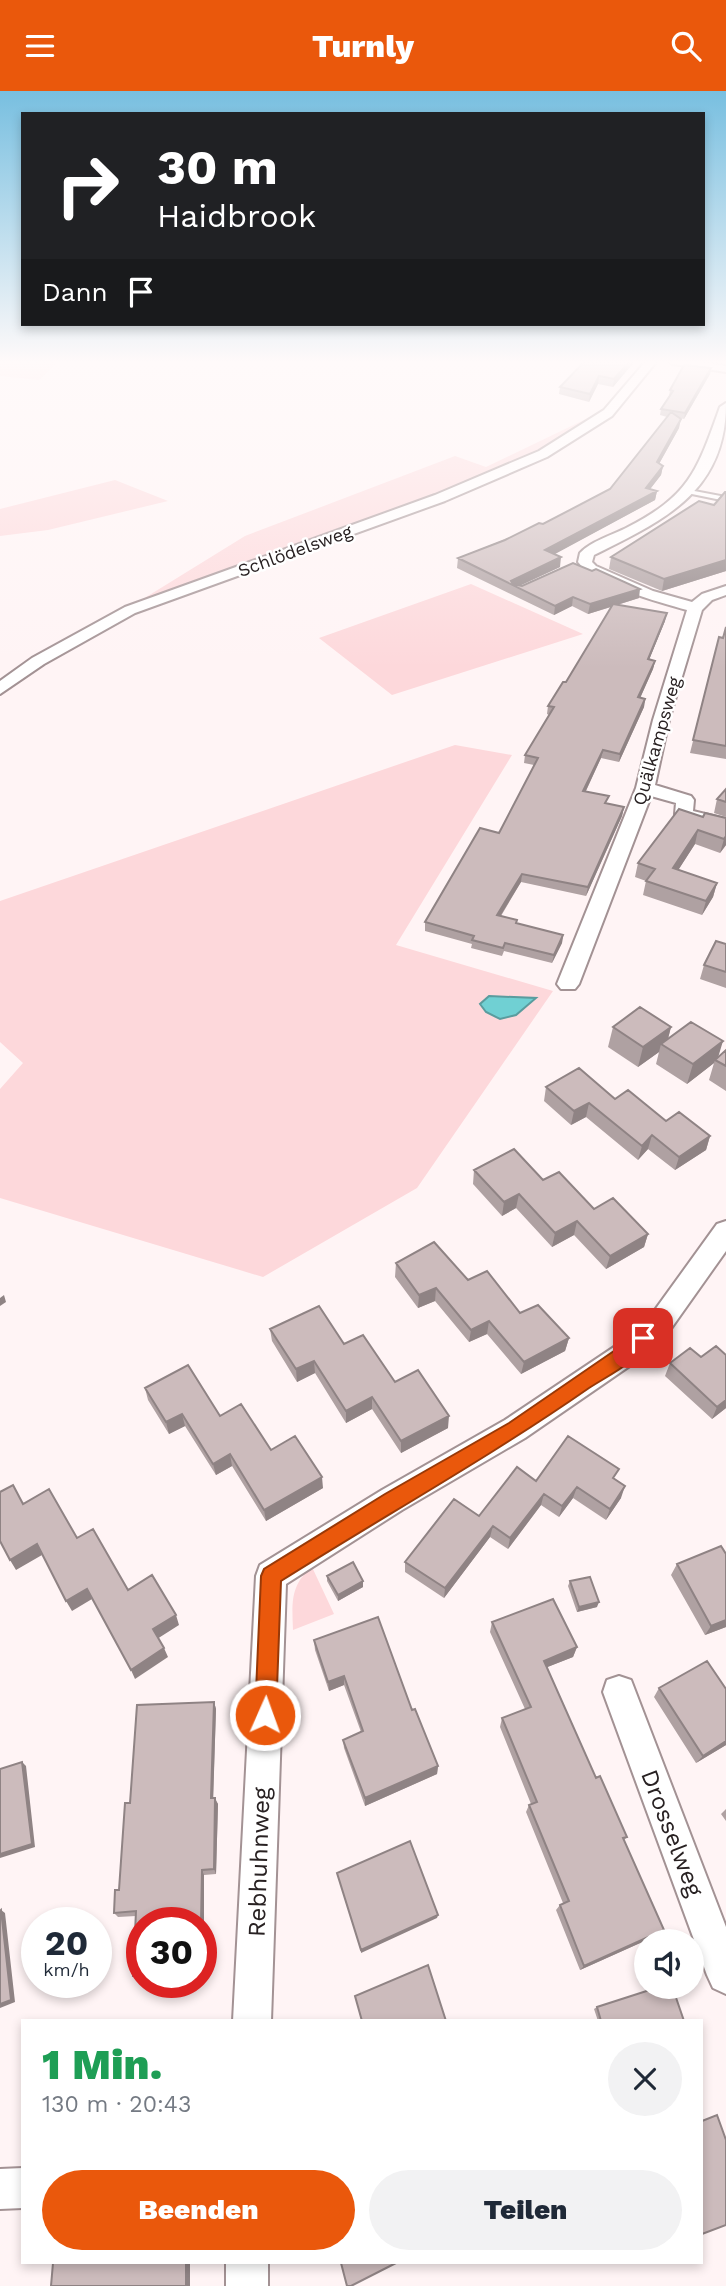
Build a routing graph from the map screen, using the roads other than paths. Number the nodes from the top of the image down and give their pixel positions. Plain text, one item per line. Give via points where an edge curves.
1 (521, 463) edge
2 (705, 463) edge
3 (688, 492) junction
4 (726, 499) edge
5 (726, 590) edge
6 (695, 608) junction
7 (0, 689) edge
8 (645, 787) junction
9 (726, 825) edge
10 (568, 984) dead end
11 (726, 1231) edge
12 (618, 1692) dead end
13 (726, 1975) edge
14 (252, 2019) edge
15 (21, 2188) edge
16 (0, 2189) edge
17 (247, 2264) edge
18 (247, 2286) edge

1 - 7 street, Schlödelsweg via 440,498 130,610 38,661
2 - 3 street
3 - 4 lane
3 - 6 street via 660,514 587,553 579,564 648,594
5 - 6 street
6 - 8 street, Quälkampsweg
8 - 9 street via 685,800 684,814
8 - 10 street, Quälkampsweg
11 - 14 street, Rebhuhnweg via 661,1322 624,1355 515,1429 271,1576
12 - 13 street, Drosselweg
15 - 16 street
17 - 18 street

